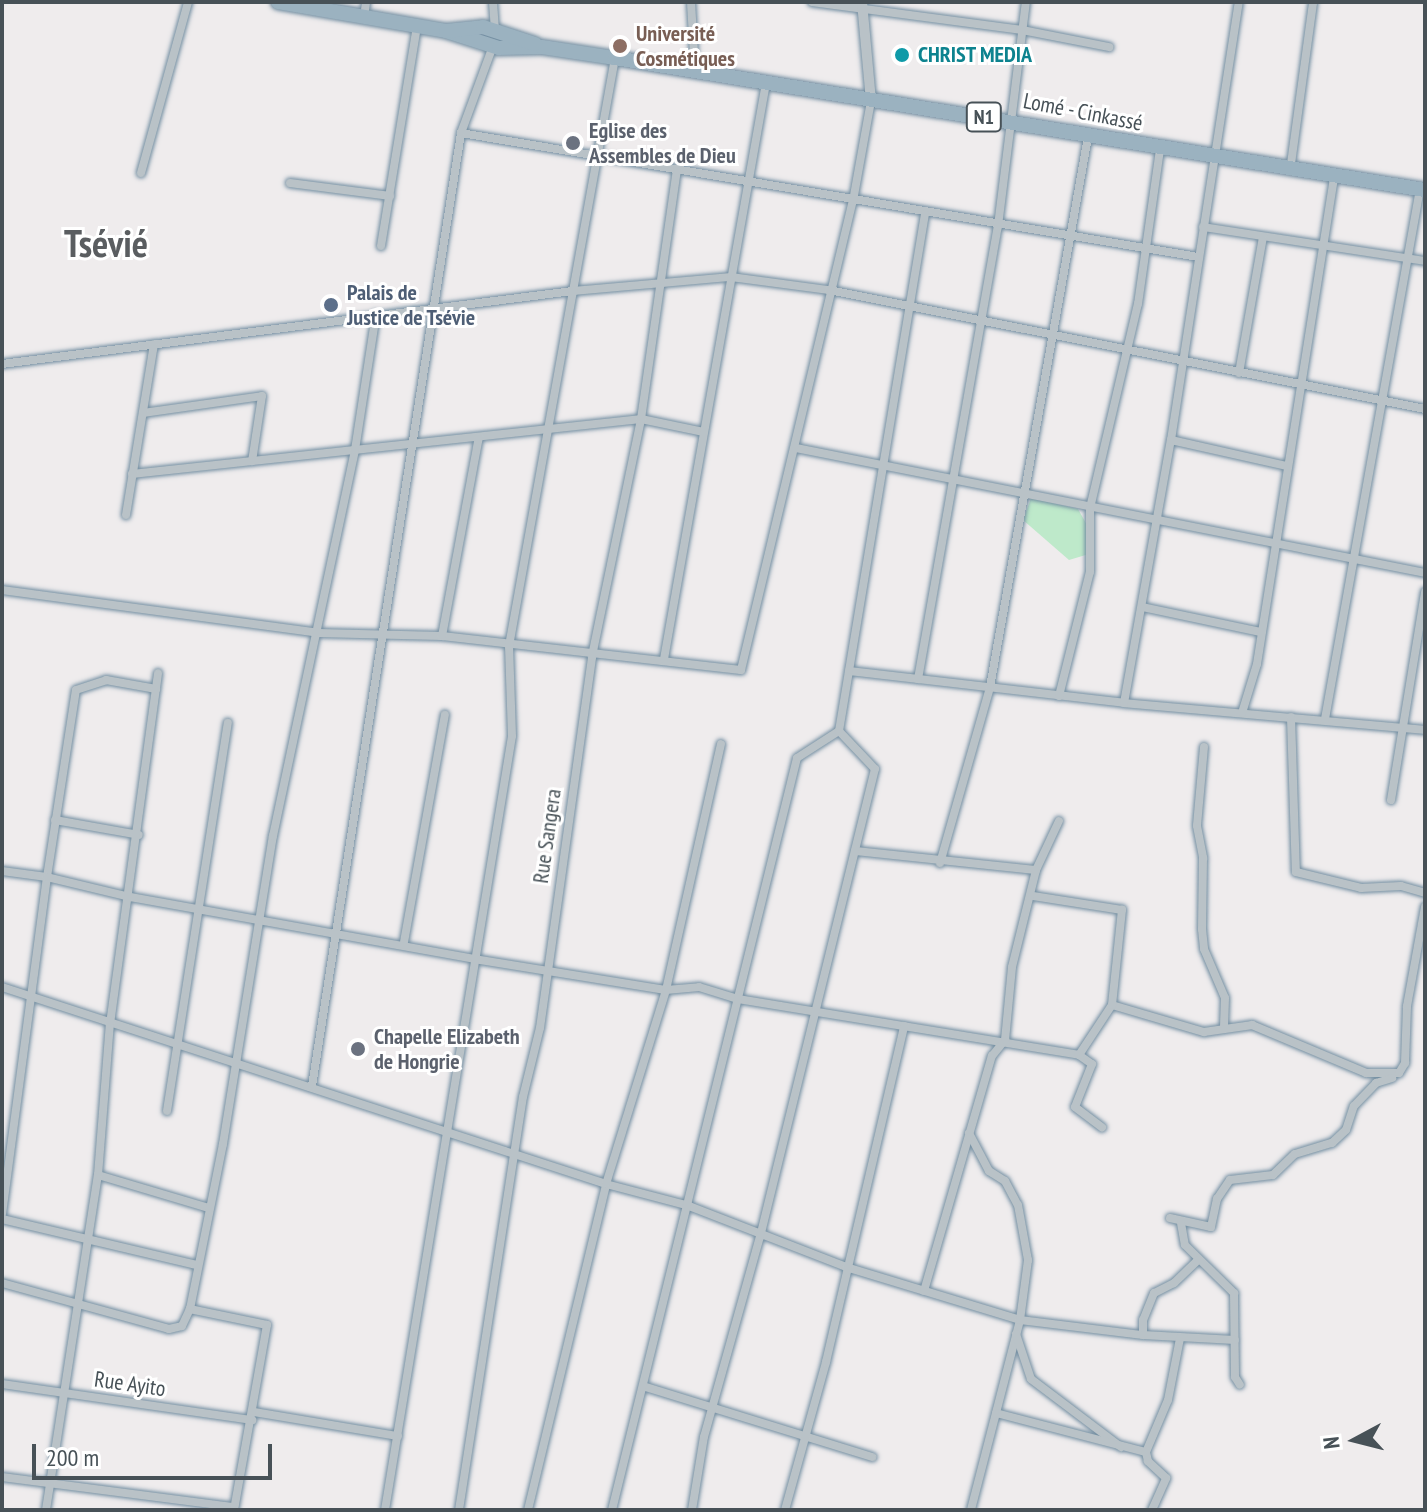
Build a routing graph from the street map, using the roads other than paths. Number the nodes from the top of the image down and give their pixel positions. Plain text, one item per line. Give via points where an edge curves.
1 (188, 2) edge
2 (278, 2) edge
3 (493, 2) edge
4 (691, 2) edge
5 (812, 2) edge
6 (1026, 2) edge
7 (1239, 2) edge
8 (1313, 2) edge
9 (862, 6) edge
10 (365, 10) edge
11 (417, 26) junction
12 (489, 29) junction
13 (1022, 30) junction
14 (446, 31) junction
15 (476, 43) junction
16 (493, 46) junction
17 (542, 47) junction
18 (1109, 47) dead end
19 (615, 58) junction
20 (484, 67) junction
21 (695, 71) junction
22 (766, 83) junction
23 (871, 101) junction
24 (1011, 121) junction
25 (461, 133) junction
26 (1088, 137) junction
27 (1160, 149) junction
28 (597, 155) junction
29 (1213, 158) junction
30 (677, 169) junction
31 (1290, 171) junction
32 (141, 173) dead end
33 (1334, 178) junction
34 (750, 182) junction
35 (290, 183) dead end
36 (1423, 190) edge
37 (390, 196) junction
38 (853, 201) junction
39 (925, 214) junction
40 (998, 226) junction
41 (1203, 227) junction
42 (1073, 236) junction
43 (1263, 237) junction
44 (381, 246) dead end
45 (1323, 248) junction
46 (1145, 249) junction
47 (1198, 257) junction
48 (1406, 259) junction
49 (1425, 261) edge
50 (731, 277) junction
51 (660, 285) junction
52 (829, 290) junction
53 (573, 291) junction
54 (906, 306) junction
55 (436, 308) junction
56 (376, 315) junction
57 (978, 321) junction
58 (1051, 336) junction
59 (154, 344) junction
60 (1128, 351) junction
61 (1182, 362) junction
62 (2, 364) edge
63 (1239, 373) junction
64 (1301, 385) junction
65 (1381, 401) junction
66 (1425, 409) edge
67 (143, 413) junction
68 (641, 419) junction
69 (549, 428) junction
70 (704, 432) junction
71 (479, 437) junction
72 (1171, 440) junction
73 (414, 445) junction
74 (796, 448) junction
75 (355, 450) junction
76 (252, 461) junction
77 (1286, 466) junction
78 (880, 468) junction
79 (132, 474) junction
80 (956, 479) junction
81 (1023, 493) junction
82 (1090, 508) junction
83 (126, 515) dead end
84 (1155, 518) junction
85 (1274, 544) junction
86 (1355, 558) junction
87 (1425, 573) edge
88 (2, 590) edge
89 (1425, 592) edge
90 (1142, 607) junction
91 (1261, 632) junction
92 (318, 633) junction
93 (381, 636) junction
94 (442, 636) junction
95 (509, 646) junction
96 (592, 656) junction
97 (664, 659) junction
98 (849, 671) junction
99 (158, 673) dead end
100 (918, 679) junction
101 (990, 687) junction
102 (156, 689) junction
103 (1059, 696) junction
104 (1124, 703) junction
105 (1242, 713) junction
106 (445, 715) dead end
107 (1291, 717) junction
108 (1325, 719) junction
109 (228, 723) dead end
110 (1402, 727) junction
111 (1425, 730) edge
112 (839, 731) junction
113 (721, 744) dead end
114 (1204, 747) dead end
115 (1391, 800) dead end
116 (55, 820) junction
117 (1059, 821) dead end
118 (139, 835) junction
119 (855, 851) junction
120 (940, 863) junction
121 (1036, 870) junction
122 (2, 871) edge
123 (47, 877) junction
124 (1425, 893) edge
125 (1033, 896) junction
126 (130, 897) junction
127 (1425, 907) edge
128 (197, 909) junction
129 (259, 919) junction
130 (333, 932) junction
131 (404, 942) junction
132 (474, 959) junction
133 (546, 969) junction
134 (2, 987) edge
135 (666, 990) junction
136 (31, 998) junction
137 (738, 999) junction
138 (1112, 1005) junction
139 (816, 1009) junction
140 (110, 1024) junction
141 (904, 1026) junction
142 (1224, 1026) junction
143 (1005, 1040) junction
144 (177, 1043) junction
145 (1079, 1055) junction
146 (234, 1061) junction
147 (1399, 1073) junction
148 (312, 1086) junction
149 (167, 1111) dead end
150 (1102, 1127) dead end
151 (444, 1130) junction
152 (969, 1133) junction
153 (516, 1153) junction
154 (98, 1175) junction
155 (606, 1184) junction
156 (689, 1206) junction
157 (209, 1208) junction
158 (2, 1216) edge
159 (1170, 1218) dead end
160 (1181, 1223) junction
161 (85, 1237) junction
162 (760, 1237) junction
163 (1197, 1261) junction
164 (197, 1265) junction
165 (846, 1267) junction
166 (2, 1283) edge
167 (924, 1291) junction
168 (75, 1304) junction
169 (190, 1309) junction
170 (1020, 1320) junction
171 (1016, 1334) junction
172 (1143, 1335) junction
173 (1180, 1338) junction
174 (1235, 1340) junction
175 (2, 1384) edge
176 (1240, 1385) dead end
177 (646, 1387) junction
178 (62, 1392) junction
179 (711, 1410) junction
180 (996, 1413) junction
181 (253, 1416) junction
182 (398, 1436) junction
183 (802, 1437) junction
184 (1121, 1447) junction
185 (1146, 1452) junction
186 (872, 1457) dead end
187 (2, 1477) edge
188 (50, 1483) junction
189 (234, 1509) edge
190 (974, 1509) edge
191 (46, 1510) edge
192 (385, 1510) edge
193 (459, 1510) edge
194 (528, 1510) edge
195 (612, 1510) edge
196 (692, 1510) edge
197 (785, 1510) edge
198 (1152, 1510) edge

1 - 32 street
2 - 10 highway, Lomé - Cinkassé / N1
3 - 12 street
4 - 21 street
5 - 9 street
6 - 13 street
7 - 29 street
8 - 31 street
9 - 13 street
9 - 23 street
10 - 11 highway, Lomé - Cinkassé / N1
11 - 14 highway, Lomé - Cinkassé / N1
11 - 37 street
12 - 14 highway, Lomé - Cinkassé / N1
12 - 17 highway, Lomé - Cinkassé / N1
13 - 18 street
13 - 24 street
14 - 15 highway, Lomé - Cinkassé / N1
15 - 16 highway, Lomé - Cinkassé / N1
15 - 20 street
16 - 17 highway, Lomé - Cinkassé / N1
16 - 20 street
17 - 19 highway, Lomé - Cinkassé / N1
19 - 21 highway, Lomé - Cinkassé / N1
19 - 28 street
20 - 25 street
21 - 22 highway, Lomé - Cinkassé / N1
22 - 23 highway, Lomé - Cinkassé / N1
22 - 34 street
23 - 24 highway, Lomé - Cinkassé / N1
23 - 38 street
24 - 26 highway, Lomé - Cinkassé / N1
24 - 40 street
25 - 28 street
25 - 55 street
26 - 27 highway, Lomé - Cinkassé / N1
26 - 42 street
27 - 29 highway, Lomé - Cinkassé / N1
27 - 46 street
28 - 30 street
28 - 53 street
29 - 31 highway, Lomé - Cinkassé / N1
29 - 41 street
30 - 34 street
30 - 51 street, Rue Sangera
31 - 33 highway, Lomé - Cinkassé / N1
33 - 36 highway, Lomé - Cinkassé / N1
33 - 45 street
34 - 38 street
34 - 50 street
35 - 37 street
36 - 48 street
37 - 44 street
38 - 39 street
38 - 52 street
39 - 40 street
39 - 54 street
40 - 42 street
40 - 57 street
41 - 43 street
41 - 47 street
42 - 46 street
42 - 58 street
43 - 45 street
43 - 63 street
45 - 48 street
45 - 64 street
46 - 47 street
46 - 60 street
47 - 61 street
48 - 49 street
48 - 65 street
50 - 51 street
50 - 52 street
50 - 70 street
51 - 53 street
51 - 68 street, Rue Sangera
52 - 54 street
52 - 74 street
53 - 55 street
53 - 69 street
54 - 57 street
54 - 78 street
55 - 56 street
55 - 73 street
56 - 59 street
56 - 75 street
57 - 58 street
57 - 80 street
58 - 60 street
58 - 81 street
59 - 62 street
59 - 67 street
60 - 61 street
60 - 82 street
61 - 63 street
61 - 72 street
63 - 64 street
64 - 65 street
64 - 77 street
65 - 66 street
65 - 86 street
67 - 76 street via 262,396
67 - 79 street
68 - 69 street
68 - 70 street
68 - 96 street, Rue Sangera
69 - 71 street
69 - 95 street
70 - 97 street
71 - 73 street
71 - 94 street
72 - 77 street
72 - 84 street
73 - 75 street
73 - 93 street
74 - 78 street
74 - 97 street via 741,670
75 - 76 street
75 - 92 street
76 - 79 street
77 - 85 street
78 - 80 street
78 - 98 street
79 - 83 street
80 - 81 street
80 - 100 street
81 - 82 street
81 - 101 street
82 - 84 street
82 - 103 street via 1090,572
84 - 85 street
84 - 90 street
85 - 86 street
85 - 91 street
86 - 87 street
86 - 108 street
88 - 92 street
89 - 110 street
90 - 91 street
90 - 104 street
91 - 105 street
92 - 93 street
92 - 129 street
93 - 94 street
93 - 130 street
94 - 95 street
95 - 96 street
95 - 132 street via 512,736
96 - 97 street
96 - 133 street, Rue Sangera
98 - 100 street
98 - 112 street
99 - 102 street
100 - 101 street
101 - 103 street
101 - 120 street
102 - 116 street via 106,680 76,690
102 - 118 street
103 - 104 street
104 - 105 street
105 - 107 street
106 - 131 street
107 - 108 street
107 - 124 street via 1296,872 1361,888 1401,886
108 - 110 street
109 - 128 street
110 - 111 street
110 - 115 street
112 - 119 street via 875,769
112 - 137 street via 797,758
113 - 135 street
114 - 142 street via 1197,826 1203,858 1202,929 1204,949 1225,998
116 - 118 street
116 - 123 street
117 - 121 street
118 - 126 street
119 - 120 street
119 - 139 street
120 - 121 street
121 - 125 street
122 - 123 street
123 - 126 street
123 - 136 street
125 - 138 street via 1122,910
125 - 143 street via 1012,967
126 - 128 street
126 - 140 street
127 - 147 street via 1407,1006 1405,1063
128 - 129 street
128 - 144 street
129 - 130 street
129 - 146 street
130 - 131 street
130 - 148 street
131 - 132 street
132 - 133 street
132 - 151 street via 468,1024
133 - 135 street
133 - 153 street, Rue Sangera
134 - 136 street
135 - 137 street via 699,987
135 - 155 street
136 - 140 street
136 - 158 street
137 - 139 street
137 - 156 street
138 - 142 street via 1204,1032
138 - 145 street
139 - 141 street
139 - 162 street
140 - 144 street
140 - 154 street
141 - 143 street
141 - 165 street
142 - 147 street via 1252,1025 1366,1073
143 - 145 street
143 - 152 street via 992,1056
144 - 146 street
144 - 149 street
145 - 150 street via 1092,1064 1075,1107
146 - 148 street
146 - 157 street
147 - 160 street via 1376,1083 1354,1106 1338,1139 1295,1154 1273,1175 1230,1180 1217,1199 1211,1227
148 - 151 street
151 - 153 street
151 - 182 street
152 - 167 street
152 - 170 street via 989,1171 1005,1181 1018,1205 1028,1260
153 - 155 street
153 - 193 street, Rue Sangera
154 - 157 street
154 - 161 street
155 - 156 street
155 - 194 street
156 - 162 street
156 - 177 street
157 - 164 street
158 - 161 street
159 - 160 street
160 - 163 street via 1185,1245
161 - 164 street
161 - 168 street
162 - 165 street
162 - 179 street
163 - 172 street via 1154,1293
163 - 174 street via 1234,1293
164 - 169 street
165 - 167 street
165 - 183 street via 826,1362
166 - 168 street
167 - 170 street
168 - 169 street via 177,1329
168 - 178 street
169 - 181 street via 267,1325
170 - 171 street
170 - 172 street
171 - 180 street
171 - 184 street via 1031,1379
172 - 173 street
173 - 174 street
173 - 185 street via 1168,1400
174 - 176 street
175 - 178 street, Rue Ayito
177 - 179 street
177 - 195 street
178 - 181 street, Rue Ayito
178 - 188 street
179 - 183 street
179 - 196 street
180 - 184 street
180 - 190 street
181 - 182 street, Rue Ayito
181 - 189 street
182 - 192 street
183 - 186 street
183 - 197 street
184 - 185 street
185 - 198 street via 1166,1478
187 - 188 street
188 - 189 street
188 - 191 street

